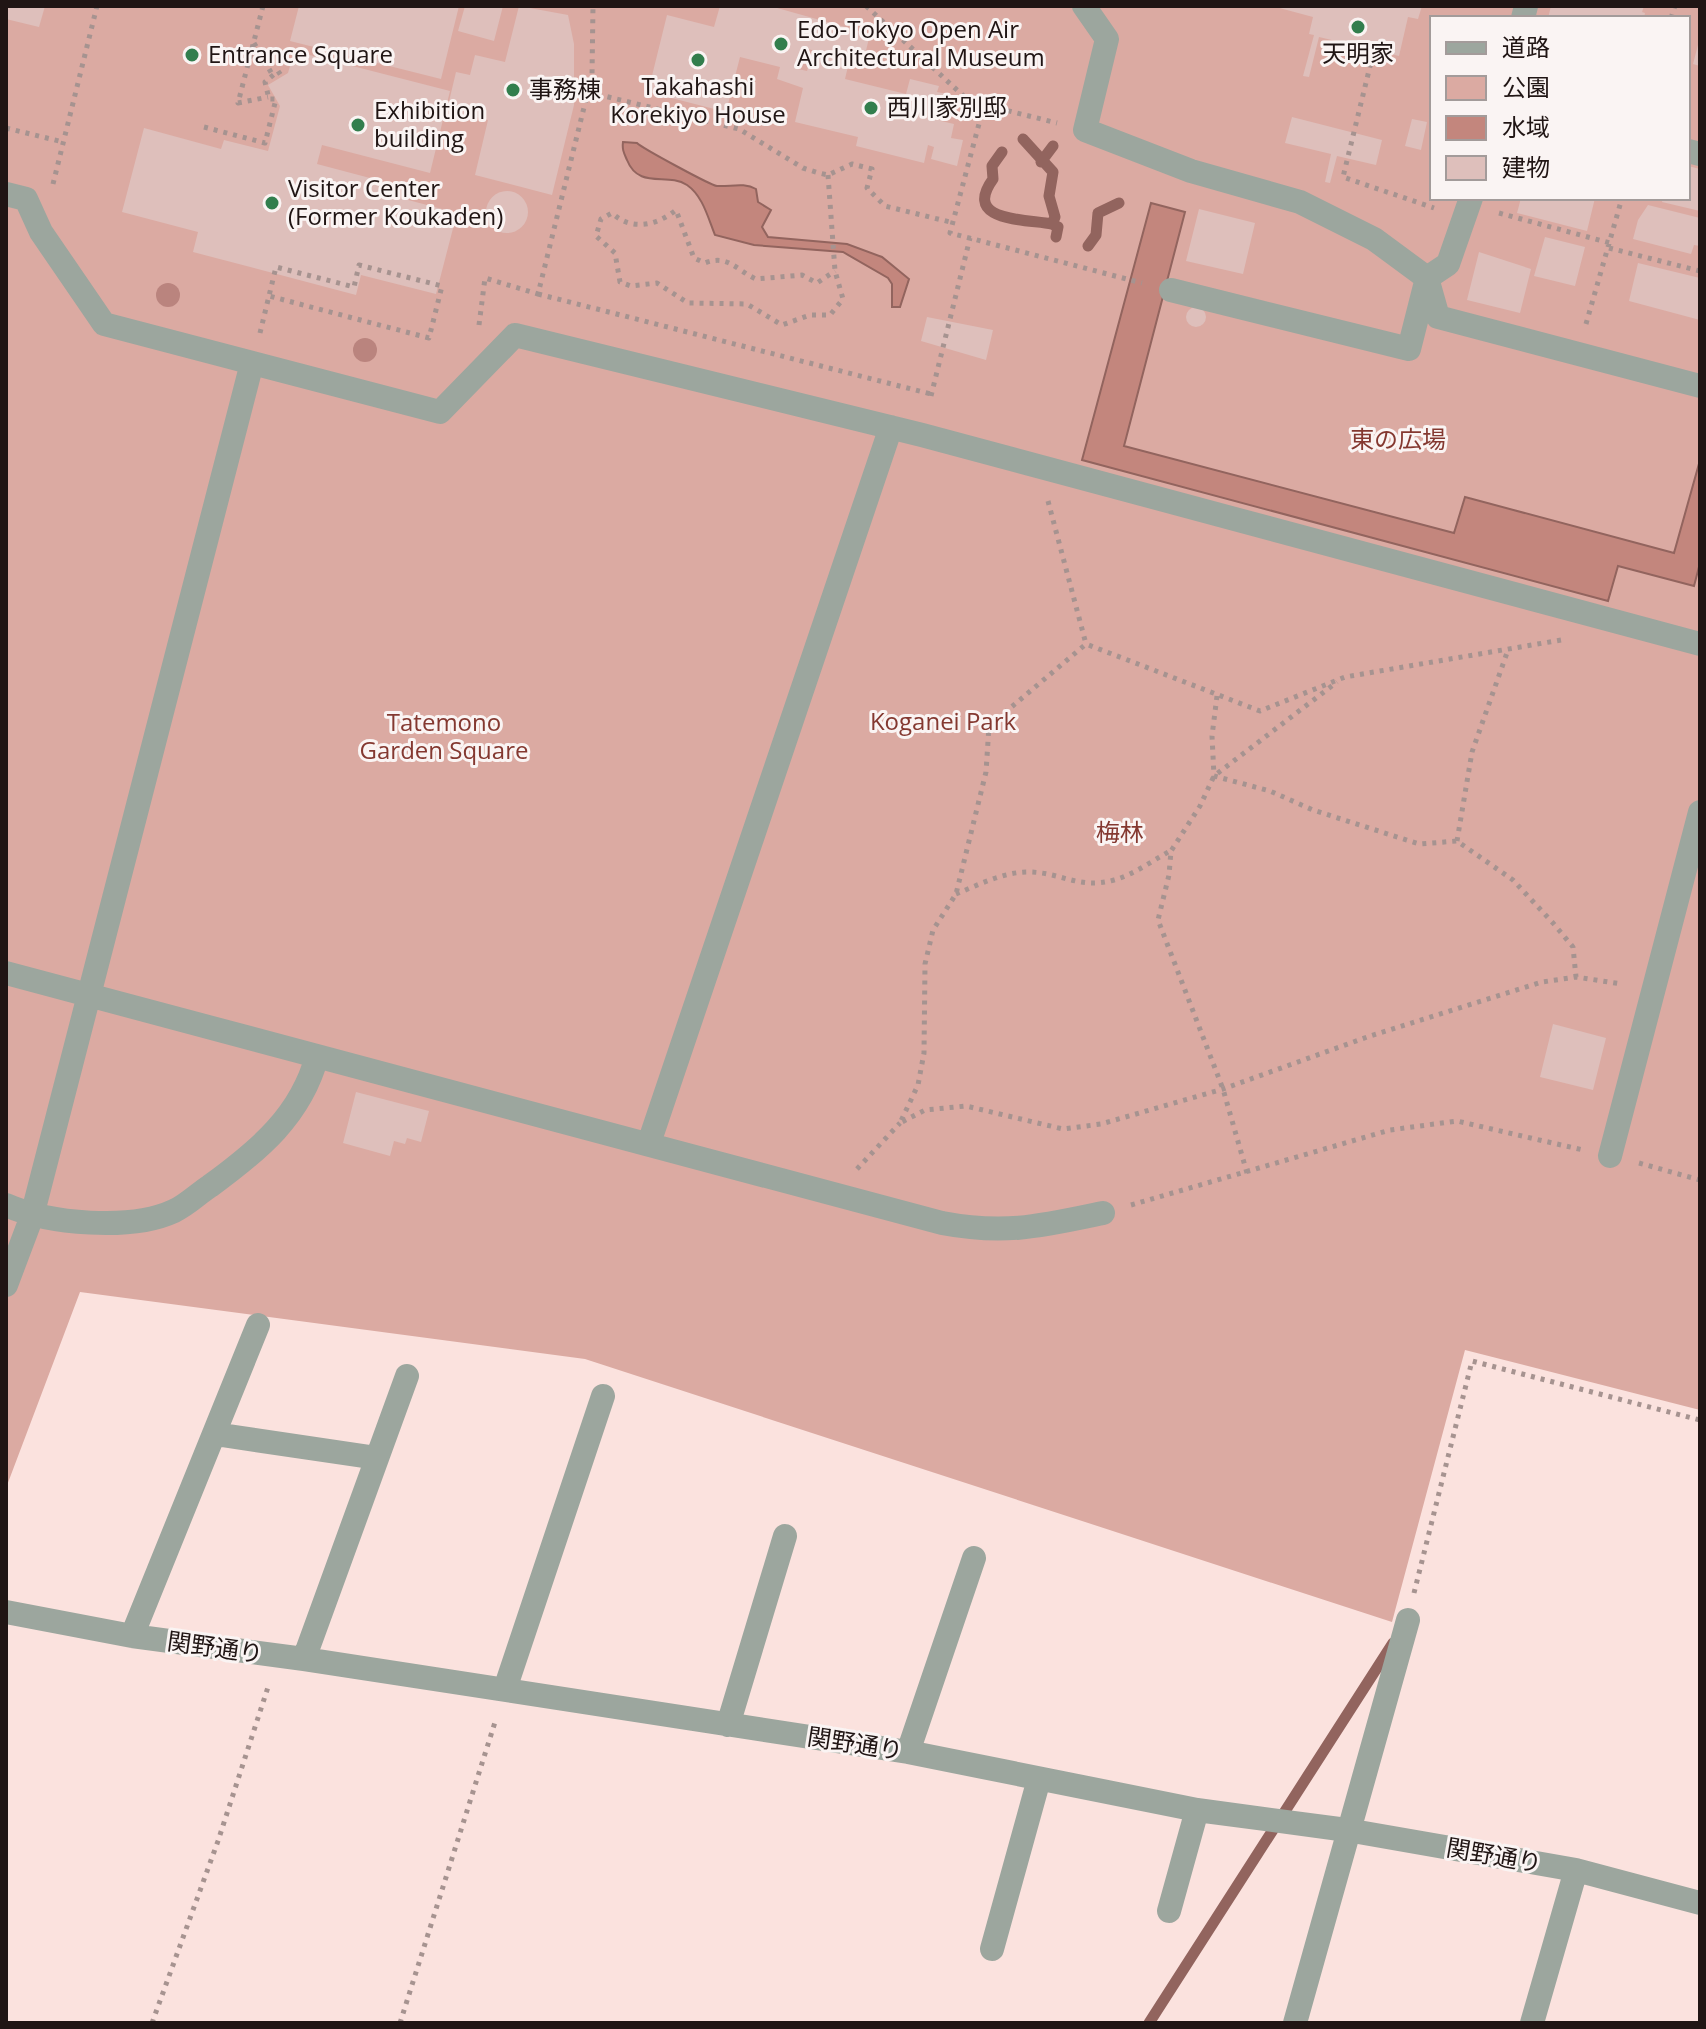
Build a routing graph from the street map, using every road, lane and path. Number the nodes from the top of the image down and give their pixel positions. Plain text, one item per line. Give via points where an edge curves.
1 (97, 6) edge
2 (263, 6) edge
3 (593, 6) edge
4 (866, 6) edge
5 (1084, 6) edge
6 (254, 42) junction
7 (1373, 54) dead end
8 (272, 74) junction
9 (282, 77) dead end
10 (588, 92) junction
11 (268, 97) junction
12 (984, 105) junction
13 (204, 127) dead end
14 (6, 128) edge
15 (1085, 130) junction
16 (64, 142) junction
17 (828, 175) junction
18 (6, 194) edge
19 (1430, 198) edge
20 (1439, 200) edge
21 (1621, 200) edge
22 (1468, 207) edge
23 (950, 222) dead end
24 (41, 232) junction
25 (970, 238) junction
26 (1610, 245) junction
27 (835, 271) junction
28 (1700, 271) edge
29 (1427, 278) junction
30 (1130, 280) dead end
31 (1171, 290) dead end
32 (538, 294) junction
33 (269, 296) joint
34 (1577, 356) junction
35 (487, 361) junction
36 (252, 363) junction
37 (1700, 386) edge
38 (931, 394) junction
39 (891, 427) junction
40 (922, 435) junction
41 (1036, 466) junction
42 (1599, 617) junction
43 (1086, 644) junction
44 (1700, 644) edge
45 (1508, 649) junction
46 (1345, 677) junction
47 (1217, 696) junction
48 (1214, 776) junction
49 (1700, 812) edge
50 (1457, 841) junction
51 (1171, 851) junction
52 (956, 894) junction
53 (6, 973) edge
54 (1576, 977) junction
55 (1652, 987) junction
56 (89, 996) junction
57 (317, 1056) junction
58 (1223, 1089) junction
59 (900, 1123) junction
60 (649, 1143) junction
61 (1610, 1156) junction
62 (1247, 1173) junction
63 (1700, 1180) edge
64 (833, 1195) junction
65 (6, 1205) edge
66 (1103, 1213) joint
67 (32, 1216) junction
68 (6, 1285) edge
69 (258, 1325) dead end
70 (407, 1376) dead end
71 (603, 1396) dead end
72 (1700, 1420) edge
73 (215, 1434) junction
74 (377, 1458) junction
75 (785, 1536) dead end
76 (974, 1558) dead end
77 (6, 1612) edge
78 (1408, 1620) joint
79 (132, 1636) junction
80 (277, 1657) junction
81 (304, 1659) junction
82 (505, 1689) junction
83 (728, 1725) junction
84 (908, 1752) junction
85 (1039, 1779) junction
86 (1197, 1810) junction
87 (1347, 1830) junction
88 (1576, 1870) junction
89 (1700, 1903) edge
90 (1169, 1911) dead end
91 (992, 1949) dead end
92 (152, 2023) edge
93 (400, 2023) edge
94 (1295, 2023) edge
95 (1532, 2023) edge

1 - 16 path
2 - 6 path
3 - 10 path
4 - 12 path via 969,101
5 - 15 street via 1107,39
6 - 8 path
6 - 11 path via 238,103
7 - 19 path via 1343,177
8 - 9 path via 278,71
8 - 11 path via 265,82
10 - 17 path via 739,129 803,168
10 - 32 path
11 - 13 path via 276,99 265,143
12 - 15 path
12 - 25 path via 950,233
14 - 16 path
15 - 29 street via 1191,171 1300,202 1374,239
16 - 24 path
17 - 23 path via 852,164 872,169 867,188 885,206
17 - 27 path
18 - 24 street via 26,199
20 - 22 path
21 - 26 path
22 - 26 path
22 - 29 street via 1448,264
24 - 36 street via 104,324
25 - 30 path
25 - 38 path
26 - 28 path
26 - 34 path
27 - 27 path via 843,299 830,315 810,315 782,325 747,304 688,303 657,283 620,282 615,253 596,236 601,219 612,213 625,225 636,226 676,210 694,258 705,263 729,260 756,279 802,275 817,283
29 - 31 street via 1409,349
29 - 34 street via 1438,317
32 - 35 path via 485,278 479,333
32 - 38 path
33 - 33 path via 276,267 354,287 359,265 442,286 429,338
34 - 37 street
35 - 36 street via 440,412
35 - 39 street via 515,335
36 - 56 street
38 - 40 path
39 - 40 street
39 - 60 street
40 - 41 street
41 - 42 street
41 - 43 path
42 - 44 street
42 - 45 path via 1573,637
43 - 47 path
43 - 52 path via 989,726 986,772
45 - 46 path
45 - 50 path via 1472,752
46 - 47 path via 1260,711
46 - 48 path
47 - 48 path
48 - 50 path via 1419,844
48 - 51 path
49 - 55 street
50 - 54 path via 1513,880 1553,923 1573,947
51 - 52 path via 1114,880 1077,885 1058,876 1026,872
51 - 58 path via 1158,920
52 - 59 path via 933,930 925,964 924,1053 918,1085
53 - 56 street
54 - 55 path
54 - 58 path via 1503,993
55 - 61 street
56 - 57 street
56 - 67 street
57 - 60 street
57 - 67 street via 311,1079 274,1136 174,1211 109,1224
58 - 59 path via 1101,1124 1063,1129 966,1106 925,1110
58 - 62 path
59 - 64 path
60 - 64 street
61 - 62 path via 1457,1121 1390,1130
61 - 63 path
62 - 66 path
64 - 66 street via 983,1231 1014,1231
65 - 67 street
67 - 68 street
69 - 73 street
70 - 74 street
71 - 82 street
72 - 78 path via 1472,1361
73 - 74 street
73 - 79 street
74 - 81 street
75 - 83 street
76 - 84 street
77 - 79 street, 関野通り
78 - 87 street
79 - 80 street, 関野通り
80 - 81 street, 関野通り
80 - 92 path
81 - 82 street, 関野通り
82 - 83 street, 関野通り
82 - 93 path
83 - 84 street, 関野通り
84 - 85 street, 関野通り
85 - 86 street, 関野通り
85 - 91 street
86 - 87 street, 関野通り
86 - 90 street
87 - 88 street, 関野通り
87 - 94 street
88 - 89 street, 関野通り
88 - 95 street

